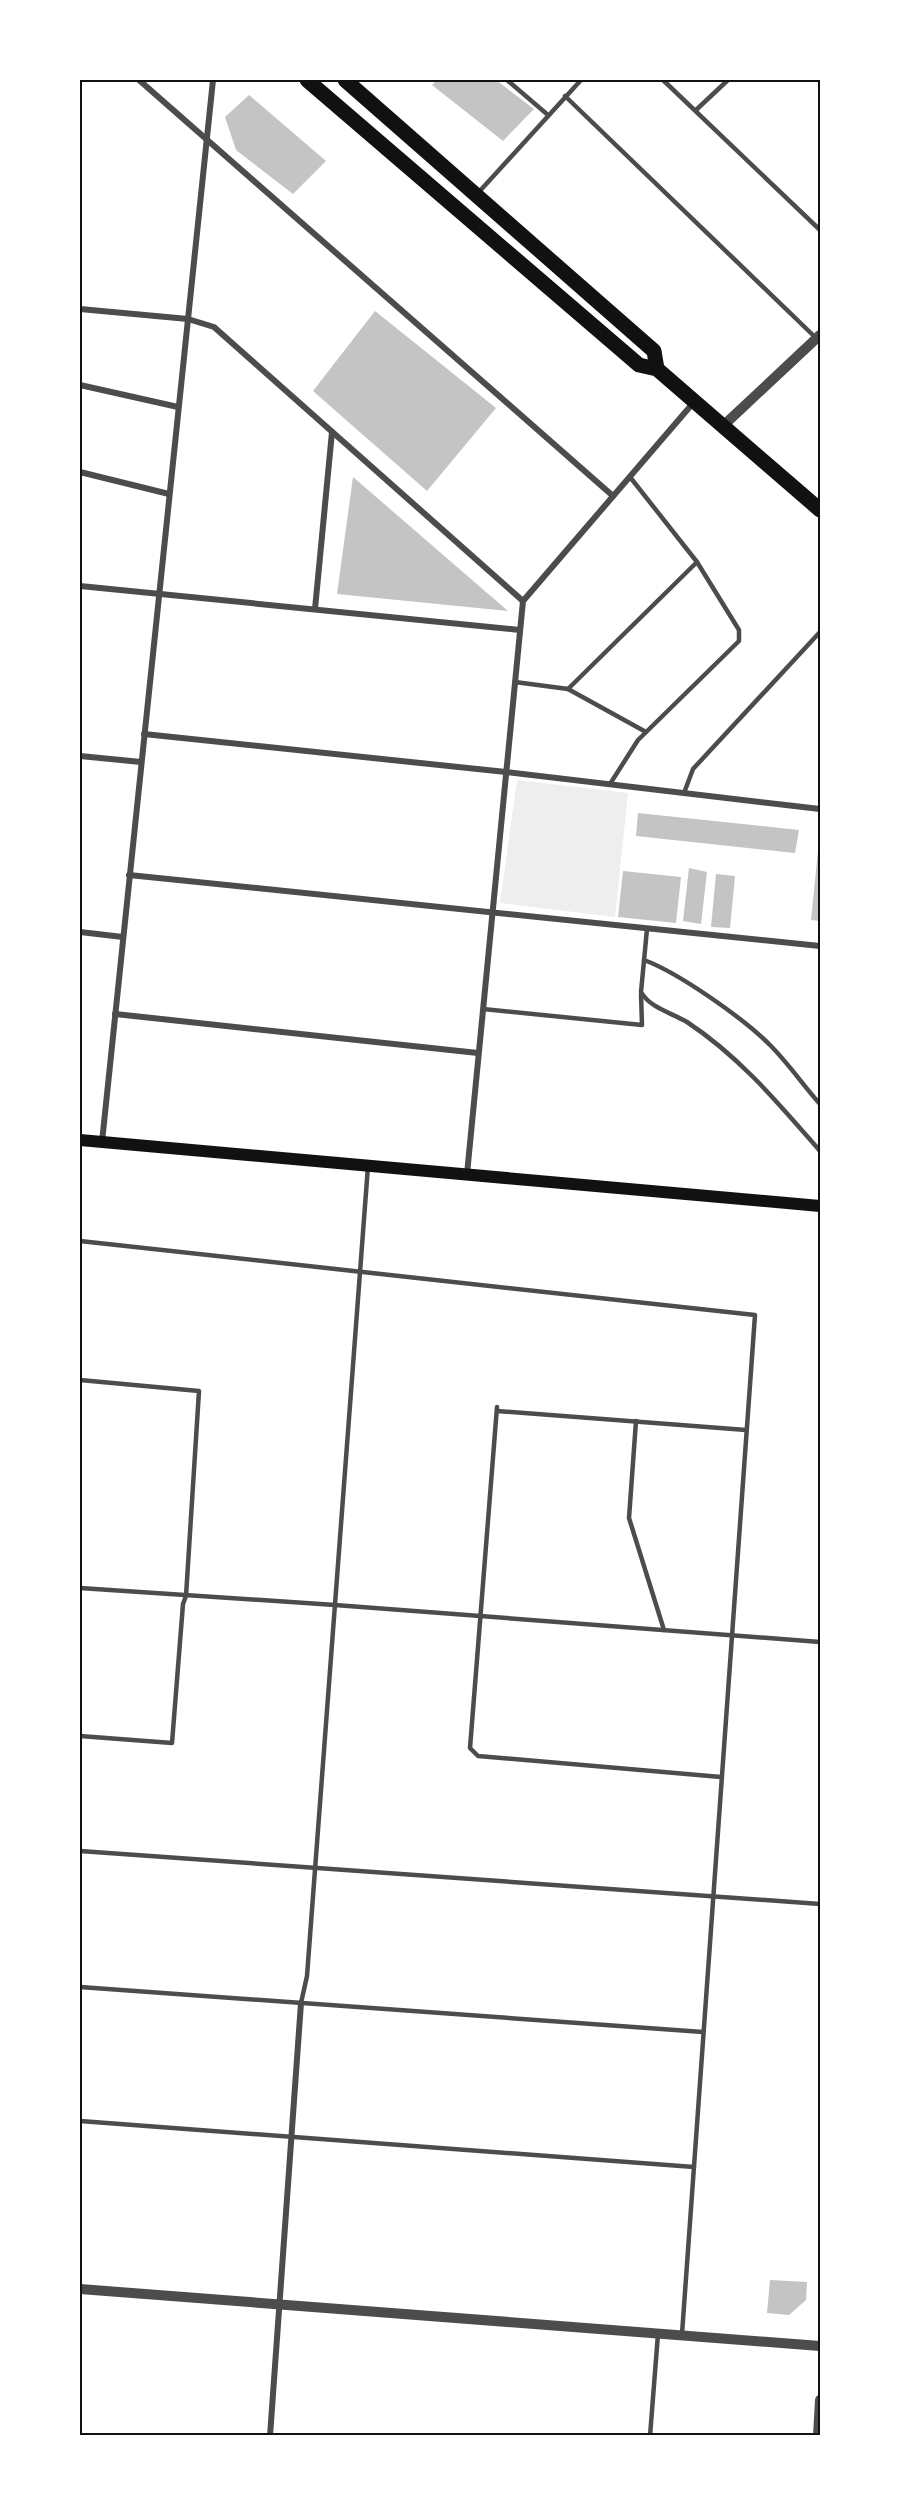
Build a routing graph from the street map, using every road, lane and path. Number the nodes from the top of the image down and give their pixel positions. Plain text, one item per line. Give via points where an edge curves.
1 (139, 80) edge
2 (213, 80) edge
3 (307, 80) edge
4 (345, 80) edge
5 (507, 80) edge
6 (581, 80) edge
7 (663, 80) edge
8 (728, 80) edge
9 (565, 96) junction
10 (696, 110) junction
11 (548, 115) junction
12 (206, 138) junction
13 (476, 194) junction
14 (820, 230) edge
15 (80, 309) edge
16 (188, 319) junction
17 (818, 336) edge
18 (657, 369) junction
19 (80, 385) edge
20 (695, 401) junction
21 (178, 407) junction
22 (724, 425) junction
23 (332, 432) junction
24 (80, 472) edge
25 (630, 477) junction
26 (169, 494) junction
27 (613, 496) junction
28 (820, 510) edge
29 (697, 562) junction
30 (80, 586) edge
31 (159, 594) junction
32 (523, 601) junction
33 (315, 609) junction
34 (520, 630) junction
35 (820, 632) edge
36 (515, 682) junction
37 (567, 689) junction
38 (646, 732) junction
39 (144, 734) junction
40 (80, 756) edge
41 (141, 762) junction
42 (506, 772) junction
43 (610, 784) junction
44 (684, 793) junction
45 (820, 809) edge
46 (129, 875) junction
47 (492, 913) junction
48 (648, 929) junction
49 (80, 932) edge
50 (123, 937) junction
51 (820, 946) edge
52 (644, 960) junction
53 (641, 992) junction
54 (483, 1009) junction
55 (115, 1014) junction
56 (478, 1053) junction
57 (820, 1104) edge
58 (80, 1140) edge
59 (102, 1142) junction
60 (820, 1151) edge
61 (368, 1166) junction
62 (466, 1175) junction
63 (820, 1206) edge
64 (80, 1241) edge
65 (360, 1272) junction
66 (80, 1380) edge
67 (636, 1421) junction
68 (746, 1430) junction
69 (80, 1588) edge
70 (186, 1596) junction
71 (335, 1605) junction
72 (480, 1616) junction
73 (664, 1630) junction
74 (732, 1635) junction
75 (820, 1642) edge
76 (80, 1736) edge
77 (722, 1777) junction
78 (80, 1851) edge
79 (315, 1868) junction
80 (713, 1896) junction
81 (820, 1904) edge
82 (80, 1987) edge
83 (301, 2003) junction
84 (703, 2032) junction
85 (80, 2121) edge
86 (291, 2136) junction
87 (694, 2167) junction
88 (80, 2289) edge
89 (279, 2304) junction
90 (658, 2334) junction
91 (681, 2336) junction
92 (820, 2346) edge
93 (820, 2400) edge
94 (270, 2436) edge
95 (650, 2436) edge
96 (818, 2436) edge

1 - 12 street
2 - 12 street
3 - 18 main road via 639,365
4 - 13 main road
5 - 11 lane
6 - 9 lane
7 - 10 lane
8 - 10 lane
9 - 11 lane
9 - 17 lane
10 - 14 lane
11 - 13 lane
12 - 16 street
12 - 27 street
13 - 18 main road via 654,351
15 - 16 street
16 - 21 street
16 - 23 street via 214,327
17 - 22 street
18 - 20 main road
19 - 21 street
20 - 22 main road
20 - 25 street
21 - 26 street
22 - 28 main road
23 - 32 street
23 - 33 street
24 - 26 street
25 - 27 street
25 - 29 lane
26 - 31 street
27 - 32 street
29 - 37 lane
29 - 38 lane via 739,630 739,641
30 - 31 street
31 - 33 street
31 - 39 street
32 - 34 street
33 - 34 street
34 - 36 street
35 - 44 lane via 693,769
36 - 37 lane
36 - 42 street
37 - 38 lane
38 - 43 lane
39 - 41 street
39 - 42 street
40 - 41 street
41 - 46 street
42 - 43 street
42 - 47 street
43 - 44 street
44 - 45 street
46 - 47 street
46 - 50 street
47 - 48 street
47 - 54 street
48 - 51 street
48 - 52 lane
49 - 50 street
50 - 55 street
52 - 53 lane
52 - 57 lane via 687,983 770,1045
53 - 54 lane via 642,1025
53 - 60 lane via 645,1000 686,1022 726,1051 764,1086
54 - 56 street
55 - 56 street
55 - 59 street
56 - 62 street
58 - 59 main road
59 - 61 main road
61 - 62 main road
61 - 65 lane
62 - 63 main road
64 - 65 lane
65 - 68 lane via 755,1315
65 - 71 lane
66 - 70 lane via 199,1391
67 - 68 lane
67 - 72 lane via 497,1409
67 - 73 lane via 629,1518
68 - 74 lane
69 - 70 lane
70 - 71 lane
70 - 76 lane via 172,1743
71 - 72 lane
71 - 79 lane
72 - 73 lane
72 - 77 lane via 470,1748 478,1756
73 - 74 lane
74 - 75 lane
74 - 77 lane
77 - 80 lane
78 - 79 lane
79 - 80 lane
79 - 83 lane via 307,1976
80 - 81 lane
80 - 84 lane
82 - 83 lane
83 - 84 lane
83 - 86 street
84 - 87 lane
85 - 86 lane
86 - 87 lane
86 - 89 street
87 - 91 lane
88 - 89 street
89 - 90 street
89 - 94 street
90 - 91 street
90 - 95 lane
91 - 92 street
93 - 96 street

